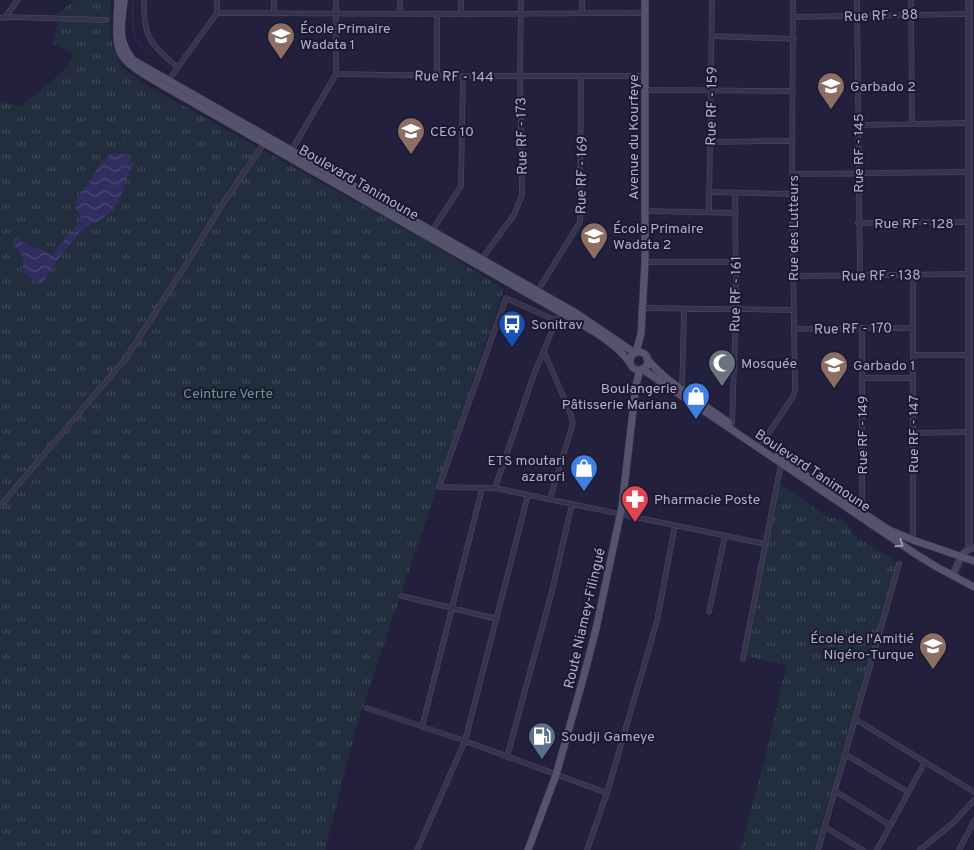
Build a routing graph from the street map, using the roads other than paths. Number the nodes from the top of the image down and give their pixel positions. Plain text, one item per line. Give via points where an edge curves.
1 (18, 0) edge
2 (118, 0) edge
3 (124, 0) edge
4 (144, 0) edge
5 (217, 0) edge
6 (274, 0) edge
7 (336, 0) edge
8 (400, 0) edge
9 (461, 0) edge
10 (521, 0) edge
11 (582, 0) edge
12 (645, 0) edge
13 (712, 0) edge
14 (793, 0) edge
15 (857, 0) edge
16 (911, 0) edge
17 (969, 0) edge
18 (217, 13) junction
19 (274, 13) junction
20 (336, 13) junction
21 (437, 13) junction
22 (521, 13) junction
23 (582, 13) junction
24 (645, 13) junction
25 (400, 14) junction
26 (461, 14) junction
27 (911, 14) junction
28 (972, 14) edge
29 (858, 16) junction
30 (794, 17) junction
31 (2, 18) edge
32 (106, 20) dead end
33 (712, 36) junction
34 (794, 39) junction
35 (178, 68) junction
36 (336, 74) junction
37 (437, 76) junction
38 (463, 76) junction
39 (520, 76) junction
40 (645, 76) junction
41 (581, 77) junction
42 (168, 81) junction
43 (646, 90) junction
44 (711, 91) junction
45 (793, 91) junction
46 (969, 123) junction
47 (912, 124) junction
48 (858, 125) junction
49 (266, 140) junction
50 (793, 141) junction
51 (710, 142) junction
52 (289, 155) junction
53 (969, 172) junction
54 (858, 173) junction
55 (793, 174) junction
56 (709, 192) junction
57 (735, 192) junction
58 (792, 194) junction
59 (972, 197) edge
60 (646, 211) junction
61 (709, 212) junction
62 (736, 213) junction
63 (969, 222) junction
64 (858, 223) junction
65 (432, 231) junction
66 (444, 242) junction
67 (481, 260) junction
68 (645, 262) junction
69 (736, 262) junction
70 (913, 275) junction
71 (793, 276) junction
72 (860, 276) junction
73 (971, 278) edge
74 (537, 292) junction
75 (642, 308) junction
76 (684, 310) junction
77 (736, 310) junction
78 (793, 310) junction
79 (560, 312) junction
80 (557, 321) junction
81 (862, 328) junction
82 (913, 328) junction
83 (794, 329) junction
84 (640, 334) junction
85 (972, 339) edge
86 (544, 352) junction
87 (636, 353) junction
88 (913, 355) junction
89 (969, 355) junction
90 (646, 357) junction
91 (631, 365) junction
92 (641, 369) junction
93 (862, 378) junction
94 (913, 378) junction
95 (664, 383) junction
96 (636, 385) junction
97 (682, 389) junction
98 (972, 393) edge
99 (732, 425) junction
100 (969, 432) junction
101 (912, 433) junction
102 (762, 445) junction
103 (972, 448) edge
104 (781, 464) junction
105 (482, 488) junction
106 (495, 488) junction
107 (528, 495) junction
108 (550, 500) junction
109 (572, 504) junction
110 (0, 506) edge
111 (862, 512) junction
112 (620, 514) junction
113 (674, 525) junction
114 (725, 536) junction
115 (913, 540) junction
116 (765, 544) junction
117 (972, 548) edge
118 (962, 556) junction
119 (974, 560) edge
120 (899, 564) dead end
121 (953, 576) junction
122 (974, 587) edge
123 (402, 596) dead end
124 (452, 608) junction
125 (709, 612) dead end
126 (497, 619) junction
127 (743, 659) dead end
128 (367, 708) dead end
129 (855, 719) junction
130 (422, 727) junction
131 (465, 741) junction
132 (845, 754) junction
133 (507, 757) junction
134 (925, 762) junction
135 (556, 775) junction
136 (835, 791) junction
137 (908, 792) junction
138 (974, 792) edge
139 (607, 793) junction
140 (974, 800) edge
141 (974, 821) edge
142 (890, 825) junction
143 (825, 827) junction
144 (417, 850) edge
145 (528, 850) edge
146 (587, 850) edge
147 (818, 850) edge
148 (863, 850) edge
149 (877, 850) edge
150 (920, 850) edge
151 (959, 850) edge

1 - 31 street
2 - 49 main road, Boulevard Tanimoune via 117,45 127,63 162,86
3 - 42 main road, Boulevard Tanimoune via 121,37 125,50 133,60
4 - 35 street via 143,19 148,36
5 - 18 street
6 - 19 street
7 - 20 street
8 - 25 street
9 - 26 street
10 - 22 street, Rue RF - 173
11 - 23 street
12 - 24 main road, Avenue du Kourfeye
13 - 33 street, Rue RF - 159
14 - 30 street, Rue des Lutteurs
15 - 29 street, Rue RF - 145
16 - 27 street
17 - 28 street
18 - 19 street
18 - 35 street
19 - 20 street
20 - 25 street
20 - 36 street
21 - 25 street
21 - 26 street
21 - 37 street
22 - 23 street
22 - 26 street
22 - 39 street, Rue RF - 173
23 - 24 street
24 - 40 main road, Avenue du Kourfeye
27 - 28 street, Rue RF - 88
27 - 29 street, Rue RF - 88
27 - 47 street
28 - 46 street
29 - 30 street, Rue RF - 88
29 - 48 street, Rue RF - 145
30 - 34 street, Rue des Lutteurs
31 - 32 street
33 - 34 street
33 - 44 street, Rue RF - 159
34 - 45 street, Rue des Lutteurs
35 - 42 street
36 - 37 street, Rue RF - 144
36 - 52 street
37 - 38 street, Rue RF - 144
38 - 39 street, Rue RF - 144
38 - 65 street via 461,186
39 - 41 street, Rue RF - 144
39 - 67 street, Rue RF - 173 via 522,195 514,215
40 - 41 street, Rue RF - 144
40 - 43 main road, Avenue du Kourfeye
41 - 74 street, Rue RF - 169 via 580,222
42 - 49 main road, Boulevard Tanimoune
43 - 44 street
43 - 60 main road, Avenue du Kourfeye
44 - 45 street
44 - 51 street, Rue RF - 159
45 - 50 street, Rue des Lutteurs
46 - 47 street
46 - 53 street
47 - 48 street
48 - 54 street, Rue RF - 145
49 - 52 main road, Boulevard Tanimoune
49 - 110 street via 126,358
50 - 51 street
50 - 55 street, Rue des Lutteurs
51 - 56 street, Rue RF - 159
52 - 65 main road, Boulevard Tanimoune
52 - 66 main road, Boulevard Tanimoune
53 - 54 street
53 - 59 street
54 - 55 street
54 - 64 street, Rue RF - 145
55 - 58 street, Rue des Lutteurs
56 - 57 street
56 - 61 street, Rue RF - 159
57 - 58 street
57 - 62 street, Rue RF - 161
58 - 71 street, Rue des Lutteurs
59 - 63 street
60 - 61 street
60 - 68 main road, Avenue du Kourfeye
61 - 62 street
62 - 69 street, Rue RF - 161
63 - 64 street, Rue RF - 128
63 - 73 street
64 - 72 street, Rue RF - 145
65 - 66 main road, Boulevard Tanimoune
66 - 67 main road, Boulevard Tanimoune
66 - 79 main road, Boulevard Tanimoune
67 - 74 main road, Boulevard Tanimoune
68 - 69 street
68 - 75 main road, Avenue du Kourfeye
69 - 77 street, Rue RF - 161
70 - 72 street, Rue RF - 138
70 - 73 street, Rue RF - 138
70 - 82 street, Rue RF - 147
71 - 72 street, Rue RF - 138
71 - 78 street, Rue des Lutteurs
73 - 85 street
74 - 87 main road, Boulevard Tanimoune via 585,318
75 - 76 street
75 - 84 main road, Avenue du Kourfeye
76 - 77 street
76 - 97 street
77 - 78 street
77 - 99 street, Rue RF - 161
78 - 83 street, Rue des Lutteurs
79 - 80 street
79 - 91 main road, Boulevard Tanimoune via 601,337
80 - 86 street
80 - 105 street via 506,298 439,487
81 - 82 street, Rue RF - 170
81 - 83 street, Rue RF - 170
81 - 93 street, Rue RF - 149
82 - 88 street, Rue RF - 147
83 - 102 street, Rue des Lutteurs via 794,395
84 - 87 main road, Avenue du Kourfeye
84 - 90 main road, Avenue du Kourfeye
85 - 89 street
86 - 106 street
86 - 108 street via 572,422
87 - 90 main road
87 - 91 main road via 630,358
88 - 89 street
88 - 94 street, Rue RF - 147
89 - 98 street
90 - 92 main road via 647,364
90 - 97 main road, Boulevard Tanimoune
91 - 92 main road
91 - 96 main road, Route Niamey-Filingué
92 - 95 main road, Boulevard Tanimoune
92 - 96 main road, Route Niamey-Filingué
93 - 94 street
93 - 111 street, Rue RF - 149
94 - 101 street, Rue RF - 147
95 - 96 main road via 647,379
95 - 104 main road, Boulevard Tanimoune
96 - 112 main road, Route Niamey-Filingué
97 - 99 main road, Boulevard Tanimoune
98 - 100 street
99 - 102 main road, Boulevard Tanimoune
100 - 101 street
100 - 103 street
101 - 115 street, Rue RF - 147
102 - 111 main road, Boulevard Tanimoune
103 - 117 street
104 - 116 street
104 -> 121 main road, Boulevard Tanimoune
105 - 106 street
105 - 124 street
106 - 107 street
107 - 108 street
107 - 126 street
108 - 109 street
109 - 112 street
109 - 133 street via 552,595
111 - 115 main road, Boulevard Tanimoune via 889,530
112 - 113 street
112 - 135 main road, Route Niamey-Filingué via 584,679
113 - 114 street
113 - 139 street via 657,621
114 - 116 street
114 - 125 street
115 - 118 main road, Boulevard Tanimoune
116 - 127 street
117 - 118 main road
118 - 119 main road, Boulevard Tanimoune
118 - 121 main road
120 - 129 street
121 - 122 main road, Boulevard Tanimoune
123 - 124 street
124 - 126 street
124 - 130 street
126 - 131 street
128 - 130 street
129 - 132 street
129 - 134 street
130 - 131 street
131 - 133 street
131 - 144 street
132 - 136 street
132 - 137 street
133 - 135 street
134 - 137 street
134 - 138 street
135 - 139 street
135 - 145 main road, Route Niamey-Filingué
136 - 142 street
136 - 143 street
137 - 142 street
139 - 146 street
140 - 150 street via 953,823
141 - 151 street
142 - 149 street
143 - 147 street
143 - 148 street

